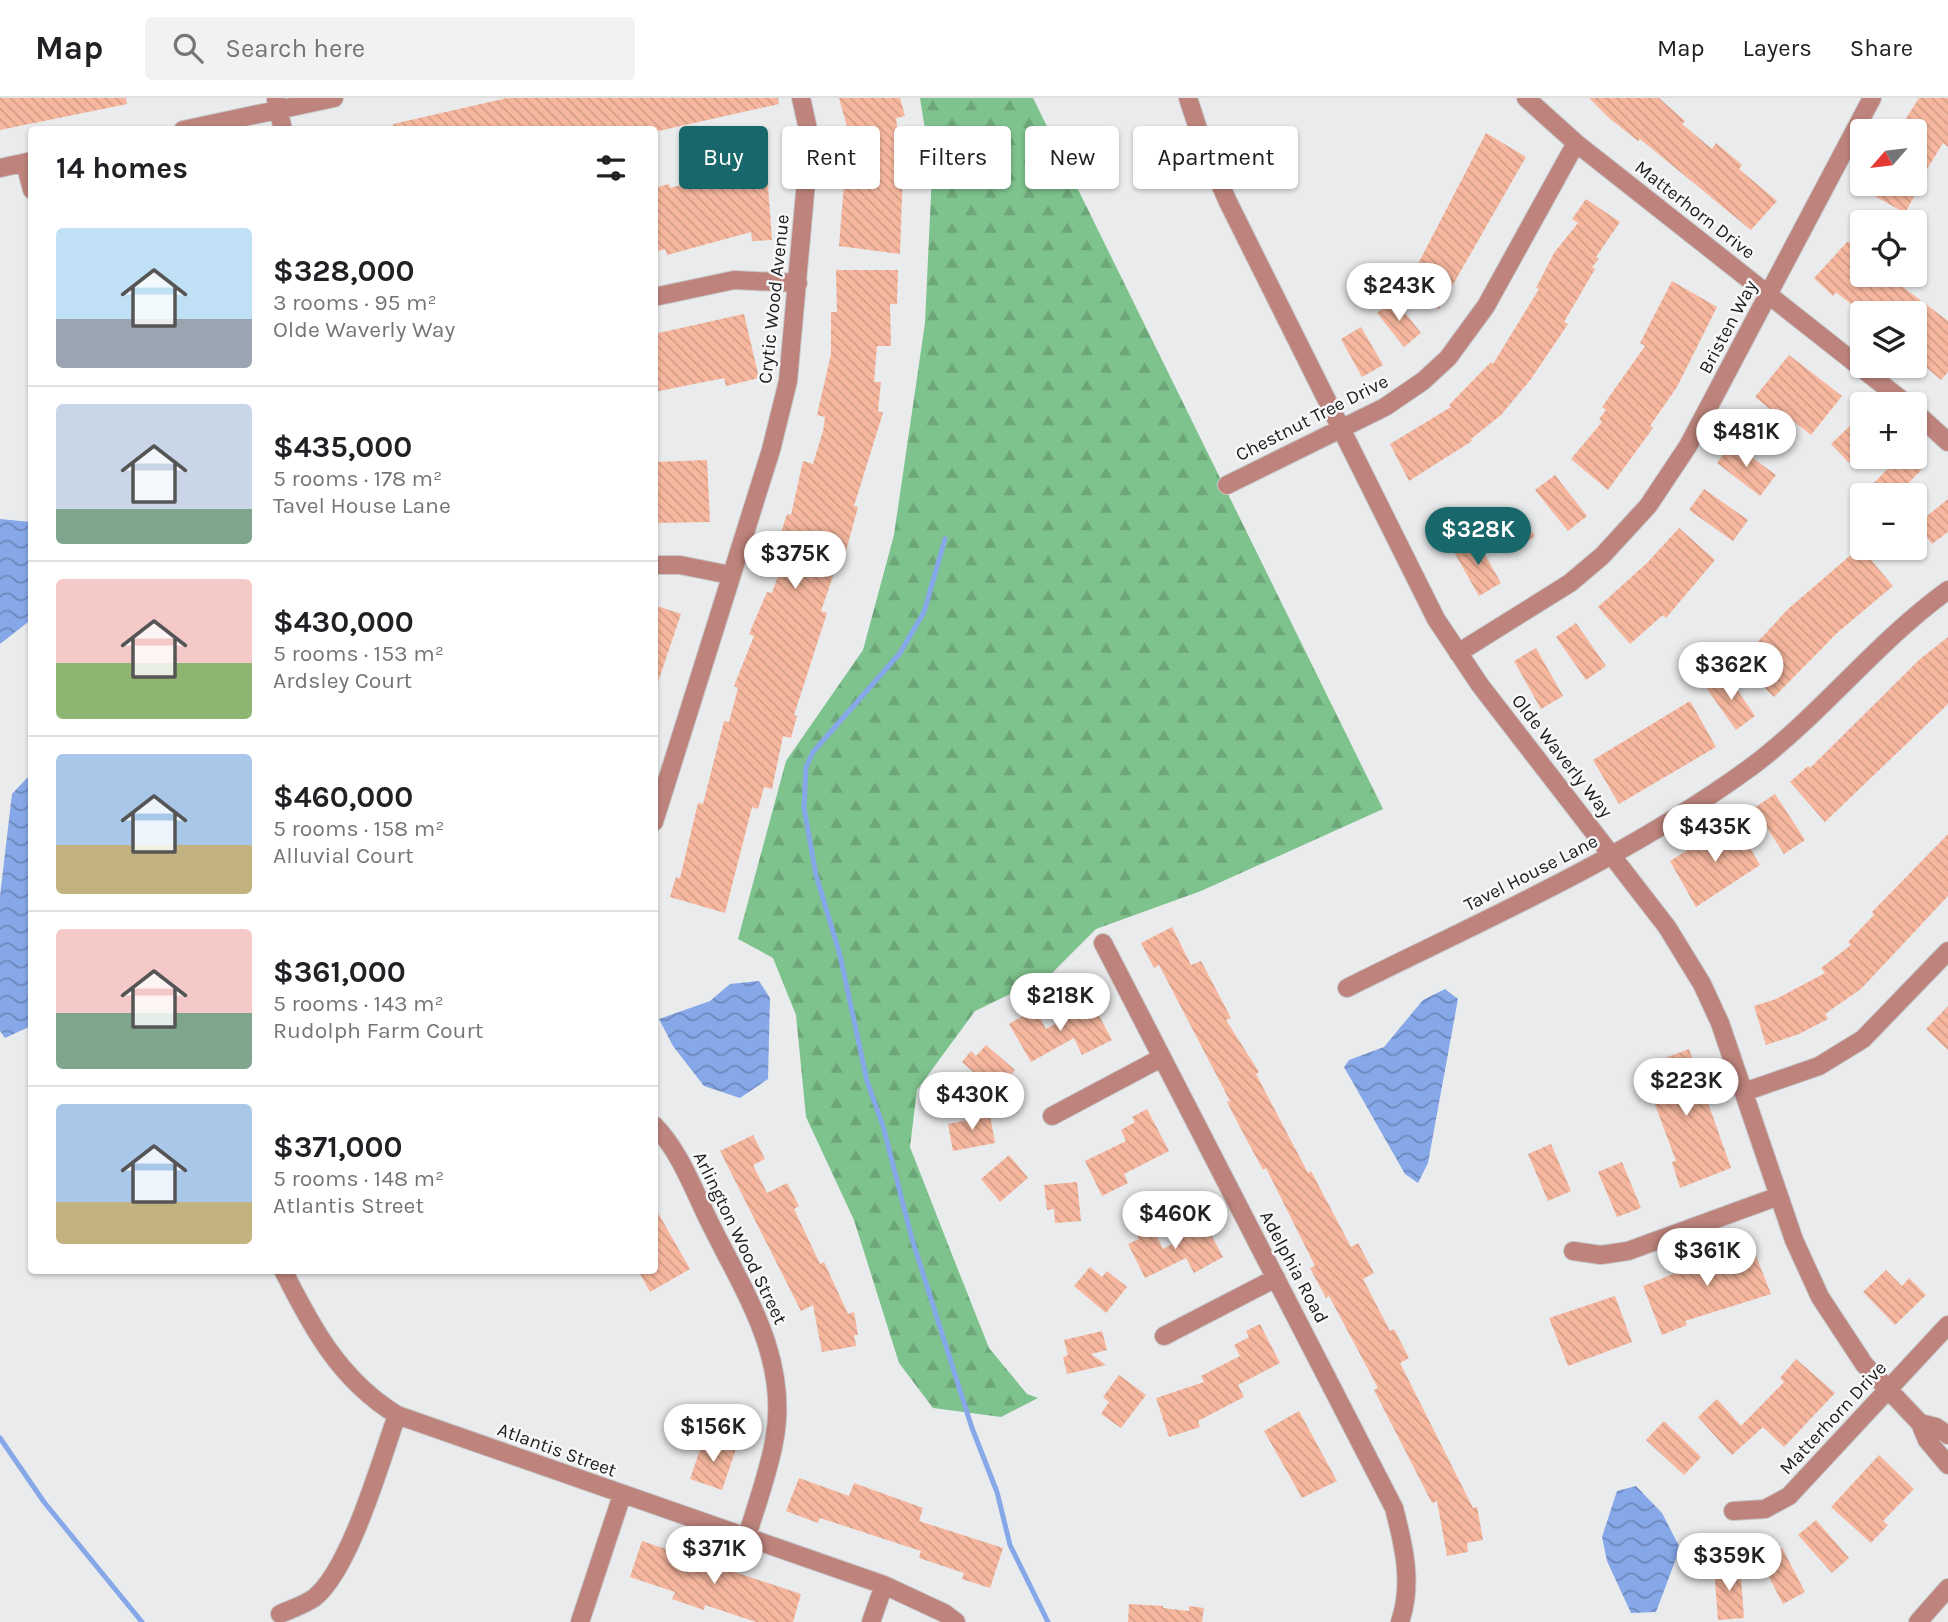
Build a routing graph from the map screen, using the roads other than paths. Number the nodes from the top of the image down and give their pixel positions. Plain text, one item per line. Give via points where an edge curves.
1 (334, 98) edge
2 (801, 98) edge
3 (1188, 98) edge
4 (1526, 98) edge
5 (1872, 98) edge
6 (277, 104) edge
7 (197, 126) edge
8 (282, 126) edge
9 (1576, 143) junction
10 (28, 162) edge
11 (0, 168) edge
12 (798, 283) junction
13 (1770, 295) junction
14 (658, 296) edge
15 (1893, 392) edge
16 (1927, 423) edge
17 (1340, 429) junction
18 (1948, 442) edge
19 (1227, 485) dead end
20 (658, 565) edge
21 (730, 575) junction
22 (1948, 590) edge
23 (1458, 653) junction
24 (658, 809) edge
25 (1612, 856) junction
26 (1103, 943) dead end
27 (1948, 951) edge
28 (1346, 988) dead end
29 (1161, 1058) junction
30 (1744, 1092) junction
31 (1052, 1116) dead end
32 (658, 1131) edge
33 (1779, 1196) junction
34 (1573, 1251) dead end
35 (285, 1274) edge
36 (1276, 1278) junction
37 (1948, 1325) edge
38 (1164, 1336) dead end
39 (1888, 1391) junction
40 (397, 1415) junction
41 (1920, 1423) junction
42 (1948, 1435) edge
43 (1948, 1465) edge
44 (622, 1495) junction
45 (1733, 1511) dead end
46 (746, 1539) junction
47 (884, 1584) junction
48 (1948, 1588) edge
49 (280, 1614) dead end
50 (580, 1622) edge
51 (871, 1622) edge
52 (956, 1622) edge
53 (1400, 1622) edge
54 (1917, 1622) edge

1 - 6 street
2 - 12 street, Crytic Wood Avenue via 810,138
3 - 17 street, Olde Waverly Way via 1229,204
4 - 9 street, Matterhorn Drive
5 - 13 street, Bristen Way
6 - 7 street
6 - 8 street
9 - 13 street, Matterhorn Drive
9 - 17 street, Chestnut Tree Drive via 1486,306 1459,345 1410,391
10 - 11 street
12 - 14 street via 734,280
12 - 21 street, Crytic Wood Avenue via 788,381
13 - 15 street, Matterhorn Drive
13 - 23 street, Bristen Way via 1688,446 1633,524 1570,583
16 - 18 street
17 - 19 street, Chestnut Tree Drive
17 - 23 street, Olde Waverly Way via 1408,568
20 - 21 street
21 - 24 street, Crytic Wood Avenue
22 - 25 street, Tavel House Lane via 1900,627 1766,755
23 - 25 street, Olde Waverly Way
25 - 28 street, Tavel House Lane
25 - 30 street, Olde Waverly Way via 1691,964 1720,1023
26 - 29 street, Adelphia Road
27 - 30 street via 1876,1028 1849,1049 1802,1073
29 - 31 street
29 - 36 street, Adelphia Road
30 - 33 street, Olde Waverly Way
32 - 46 street, Arlington Wood Street via 752,1301 769,1344 778,1395 775,1441
33 - 34 street via 1629,1251 1601,1255
33 - 39 street, Olde Waverly Way via 1820,1297 1853,1349
35 - 40 street, Atlantis Street via 314,1332 336,1363 378,1404
36 - 38 street
36 - 53 street, Adelphia Road via 1394,1508 1407,1574
37 - 39 street, Matterhorn Drive
39 - 41 street, Olde Waverly Way
39 - 45 street, Matterhorn Drive via 1789,1496 1765,1508
40 - 44 street, Atlantis Street
40 - 49 street via 353,1538 328,1583 316,1597
41 - 42 street, Olde Waverly Way
41 - 43 street, Olde Waverly Way via 1927,1440
44 - 46 street, Atlantis Street
44 - 50 street
46 - 47 street, Atlantis Street
47 - 51 street
47 - 52 street, Atlantis Street
48 - 54 street

